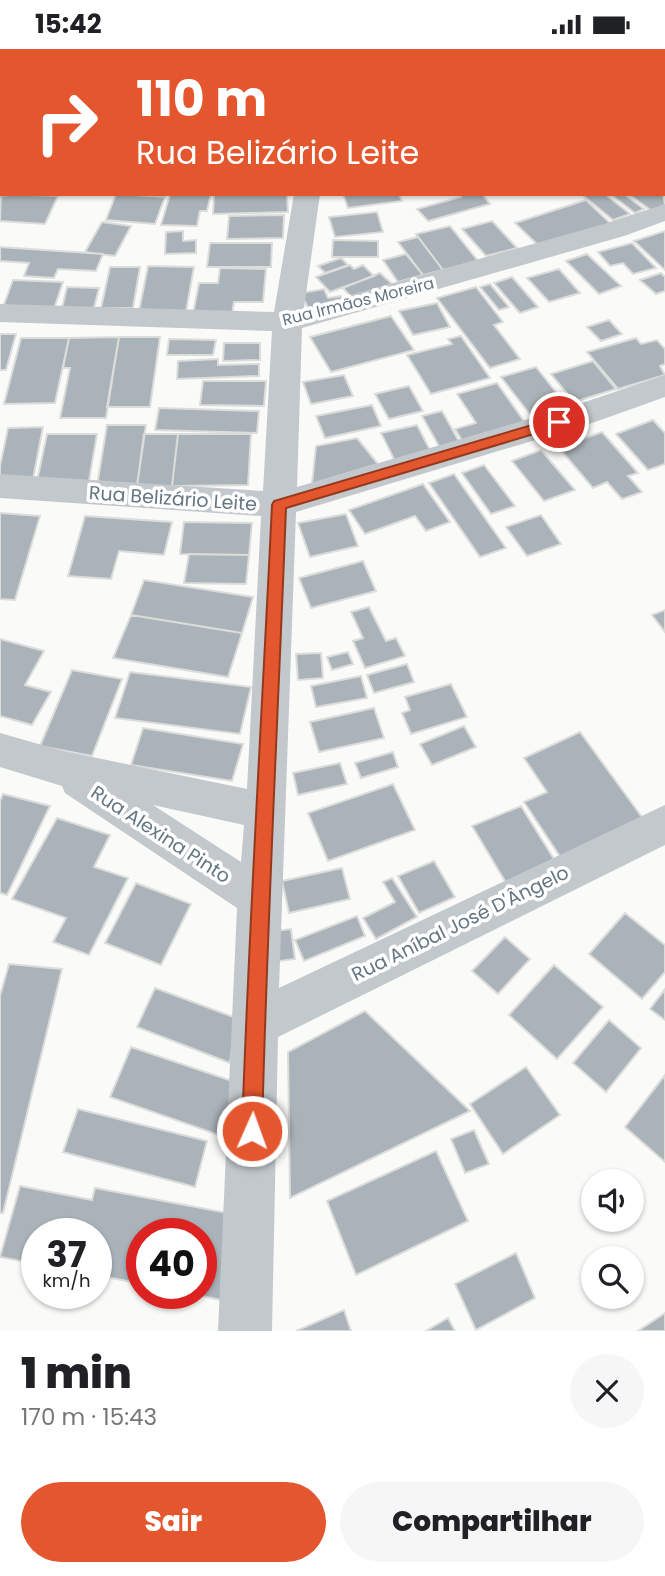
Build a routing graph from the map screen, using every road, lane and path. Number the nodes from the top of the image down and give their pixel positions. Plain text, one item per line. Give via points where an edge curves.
1 (307, 196) edge
2 (665, 212) edge
3 (0, 313) edge
4 (288, 323) junction
5 (665, 386) edge
6 (0, 487) edge
7 (279, 505) junction
8 (0, 750) edge
9 (63, 769) junction
10 (266, 811) junction
11 (665, 824) edge
12 (259, 898) junction
13 (256, 1023) junction
14 (245, 1331) edge

1 - 4 street
2 - 4 street, Rua Irmãos Moreira
3 - 4 street, Rua Irmãos Moreira
4 - 7 street
5 - 7 street, Rua Belizário Leite
6 - 7 street, Rua Belizário Leite
7 - 10 street
8 - 9 street, Rua Alexina Pinto
9 - 10 street, Rua Alexina Pinto
9 - 12 street, Rua Alexina Pinto
10 - 12 street
11 - 13 street, Rua Aníbal José D'Ângelo
12 - 13 street
13 - 14 street

